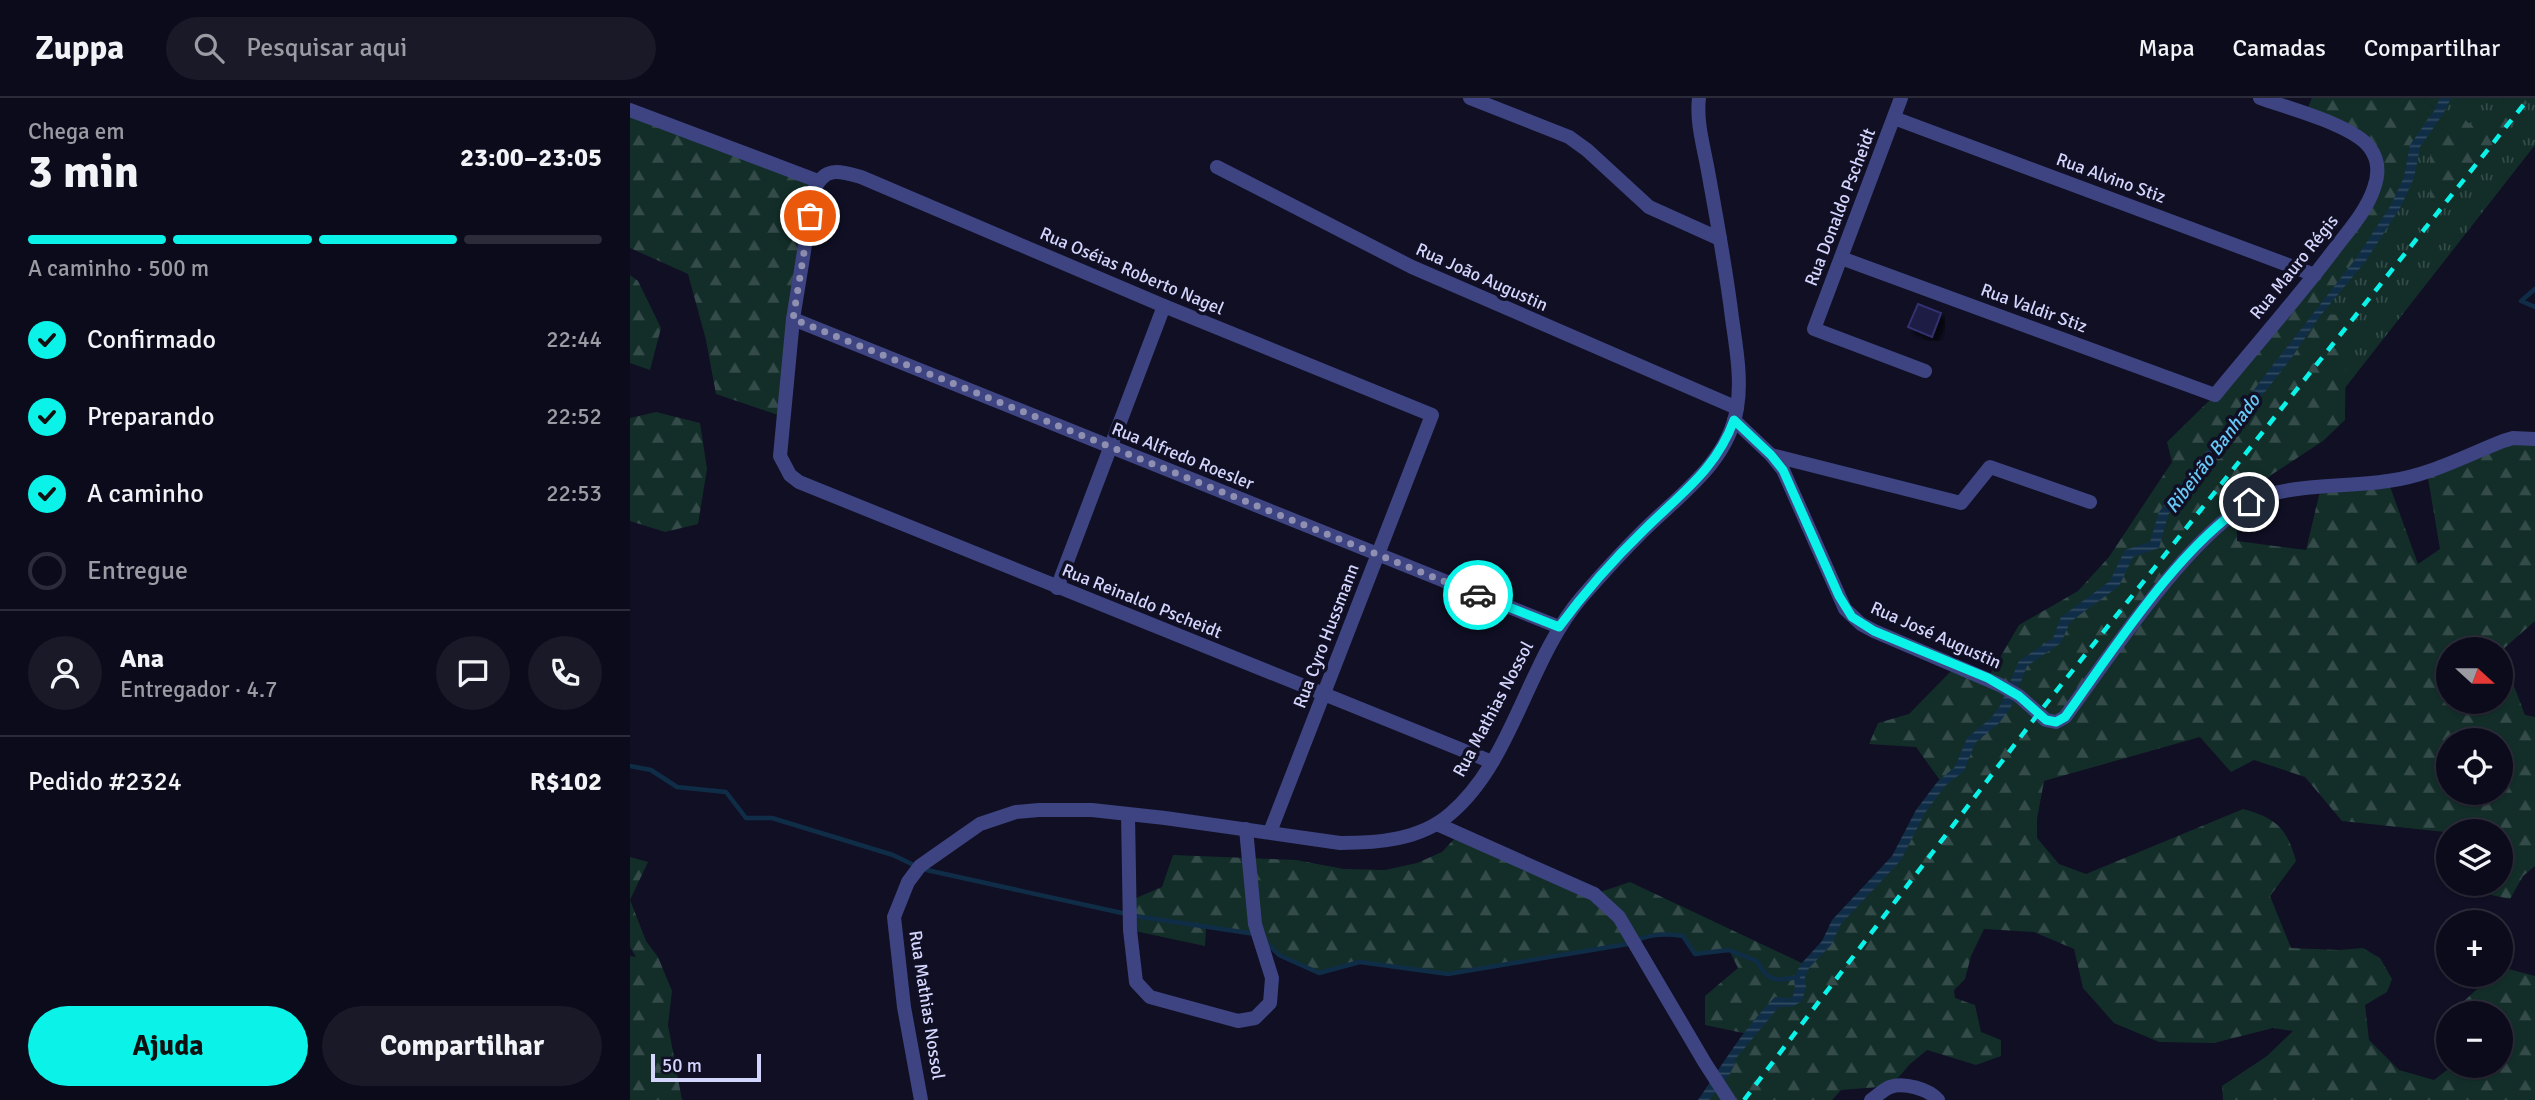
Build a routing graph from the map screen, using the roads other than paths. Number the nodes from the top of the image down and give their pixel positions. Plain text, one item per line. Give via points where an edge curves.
1 (1470, 98) edge
2 (1699, 98) edge
3 (1901, 98) edge
4 (2260, 98) edge
5 (630, 110) edge
6 (1894, 118) junction
7 (1217, 167) dead end
8 (818, 181) junction
9 (1720, 239) junction
10 (1841, 258) junction
11 (2315, 275) junction
12 (1164, 306) junction
13 (793, 319) junction
14 (1925, 371) dead end
15 (2214, 395) joint
16 (1735, 414) junction
17 (1432, 415) joint
18 (2535, 439) edge
19 (1110, 447) junction
20 (1771, 455) junction
21 (2090, 502) dead end
22 (1378, 555) junction
23 (1057, 587) junction
24 (1559, 627) junction
25 (1324, 695) junction
26 (1492, 762) junction
27 (1128, 815) junction
28 (1437, 824) junction
29 (1246, 829) junction
30 (1270, 832) junction
31 (1726, 1096) edge
32 (921, 1100) edge
33 (1871, 1100) edge
34 (1938, 1100) edge

1 - 9 street via 1569,137 1649,207
2 - 9 street, Rua Mathias Nossol
3 - 6 street, Rua Donaldo Pscheidt
4 - 11 street, Rua Mauro Régis via 2361,139 2377,162 2378,176 2367,204
5 - 8 street
6 - 10 street, Rua Donaldo Pscheidt
6 - 11 street, Rua Alvino Stiz
7 - 16 street, Rua João Augustin via 1412,267
8 - 12 street, Rua Oséias Roberto Nagel via 832,172 860,177
8 - 13 street
9 - 16 street, Rua Mathias Nossol via 1736,346
10 - 14 street, Rua Donaldo Pscheidt via 1814,329
10 - 15 street, Rua Valdir Stiz
11 - 15 street, Rua Mauro Régis
12 - 17 street, Rua Oséias Roberto Nagel
12 - 19 street
13 - 19 street, Rua Alfredo Roesler
13 - 23 street, Rua Reinaldo Pscheidt via 780,456 790,475
16 - 20 street, Rua José Augustin
16 - 24 street, Rua Mathias Nossol via 1720,452 1704,473 1628,546
17 - 22 street, Rua Cyro Hussmann
18 - 20 street, Rua José Augustin via 2503,441 2410,477 2292,490 2249,502 2191,553 2065,717 2056,722 2046,720 2000,685 1874,631 1852,617 1792,488
19 - 22 street, Rua Alfredo Roesler
19 - 23 street
20 - 21 street via 1961,503 1990,467
22 - 24 street, Rua Alfredo Roesler
22 - 25 street, Rua Cyro Hussmann
23 - 25 street, Rua Reinaldo Pscheidt
24 - 26 street, Rua Mathias Nossol
25 - 26 street, Rua Reinaldo Pscheidt
25 - 30 street, Rua Cyro Hussmann
26 - 28 street, Rua Mathias Nossol via 1463,802
27 - 29 street, Rua Mathias Nossol
27 - 29 street via 1130,930 1136,982 1150,997 1238,1021 1255,1018 1270,1003 1272,978 1255,924
27 - 32 street, Rua Mathias Nossol via 1062,809 1016,812 980,824 934,853 908,882 894,917 895,936
28 - 30 street, Rua Mathias Nossol via 1404,837 1364,843
28 - 31 street via 1594,894 1619,917
29 - 30 street, Rua Mathias Nossol
33 - 34 street via 1891,1086 1917,1087

